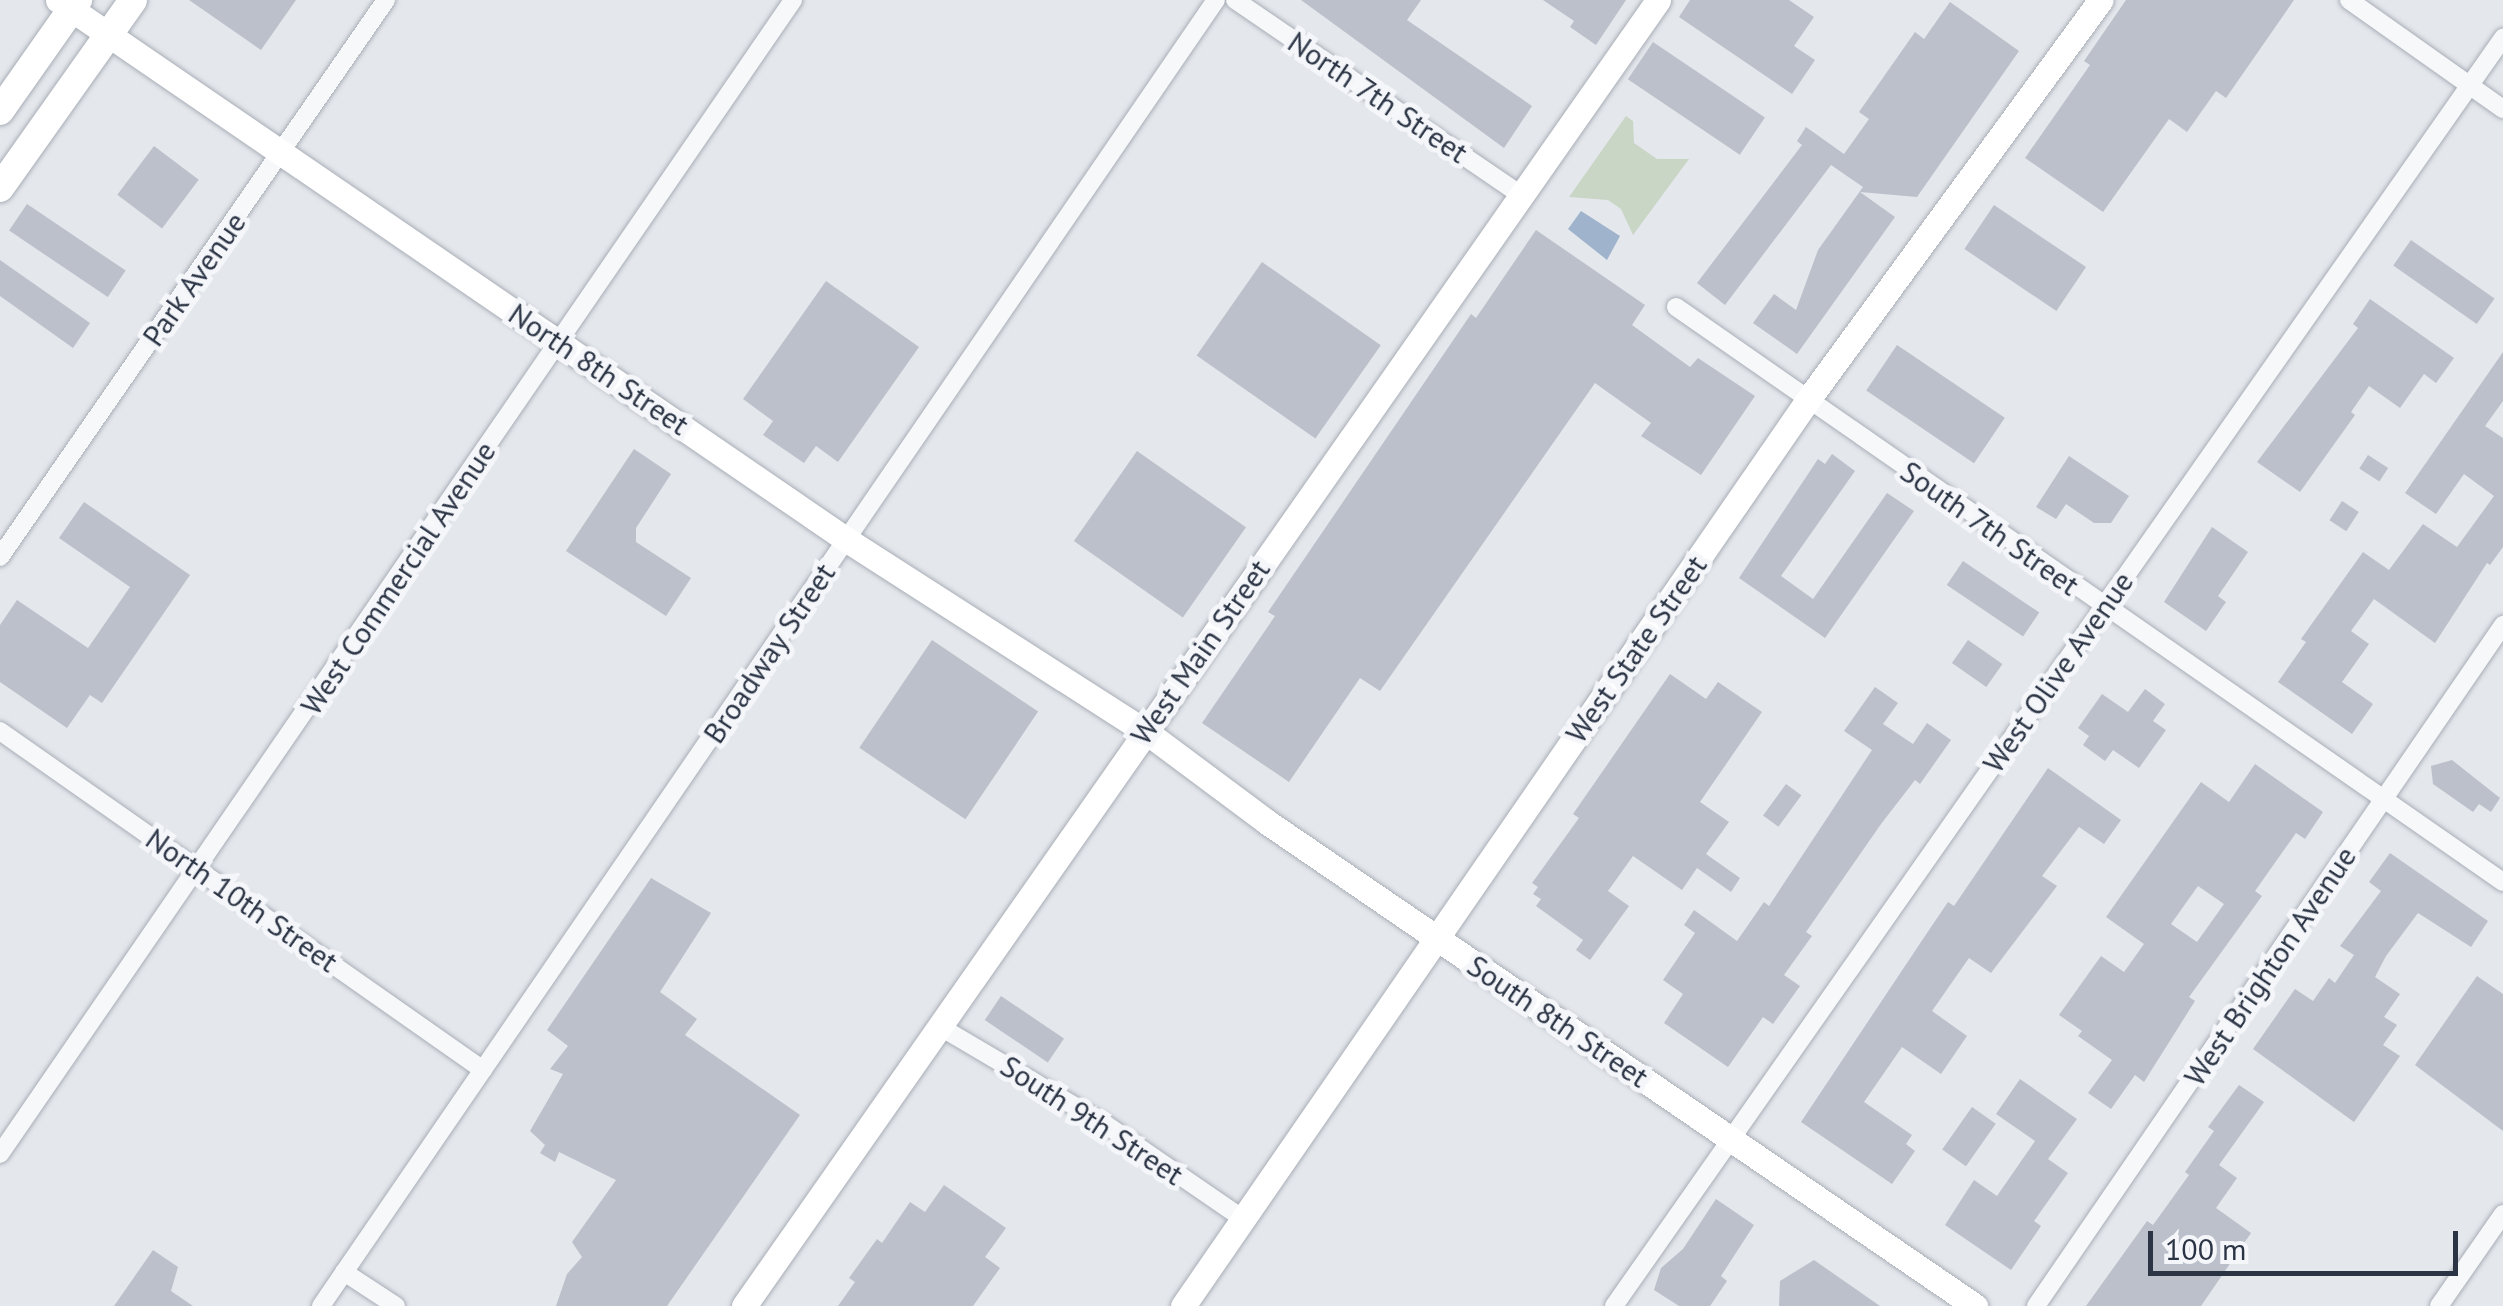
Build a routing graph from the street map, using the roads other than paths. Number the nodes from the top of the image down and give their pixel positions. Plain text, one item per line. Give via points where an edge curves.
1 (133, 0) edge
2 (386, 0) edge
3 (792, 0) edge
4 (1216, 0) edge
5 (1235, 0) edge
6 (1658, 0) edge
7 (2100, 0) edge
8 (2348, 0) edge
9 (69, 3) edge
10 (110, 34) junction
11 (2503, 38) edge
12 (2469, 85) junction
13 (2503, 109) edge
14 (0, 111) edge
15 (283, 153) junction
16 (0, 188) edge
17 (1521, 195) junction
18 (1676, 307) dead end
19 (560, 342) junction
20 (1808, 401) junction
21 (847, 540) junction
22 (0, 556) edge
23 (2104, 607) junction
24 (2503, 626) edge
25 (0, 731) edge
26 (1144, 731) junction
27 (2384, 799) junction
28 (199, 870) junction
29 (2503, 882) edge
30 (1436, 939) junction
31 (939, 1026) junction
32 (483, 1070) junction
33 (1729, 1138) junction
34 (0, 1154) edge
35 (2503, 1214) edge
36 (1242, 1218) junction
37 (344, 1272) junction
38 (320, 1306) edge
39 (396, 1306) edge
40 (744, 1306) edge
41 (1182, 1306) edge
42 (1614, 1306) edge
43 (1975, 1306) edge
44 (2036, 1306) edge
45 (2439, 1306) edge

1 - 10 main road
2 - 15 street, Park Avenue
3 - 19 street, West Commercial Avenue
4 - 21 street, Broadway Street
5 - 17 street, North 7th Street
6 - 17 street, West Main Street
7 - 20 street, West State Street
8 - 12 street
9 - 10 street, North 8th Street
9 - 14 main road
10 - 15 street, North 8th Street
10 - 16 main road
11 - 12 street, West Olive Avenue
12 - 13 street
12 - 23 street, West Olive Avenue
15 - 19 street, North 8th Street
15 - 22 street, Park Avenue
17 - 26 street, West Main Street
18 - 20 street, South 7th Street
19 - 21 street, North 8th Street
19 - 28 street, West Commercial Avenue
20 - 23 street, South 7th Street
20 - 30 street, West State Street
21 - 26 street, North 8th Street
21 - 32 street, Broadway Street
23 - 27 street, South 7th Street
23 - 33 street, West Olive Avenue
24 - 27 street, West Brighton Avenue
25 - 28 street, North 10th Street
26 - 30 street, South 8th Street
26 - 31 street, West Main Street
27 - 29 street, South 7th Street
27 - 44 street, West Brighton Avenue
28 - 32 street, North 10th Street
28 - 34 street, West Commercial Avenue
30 - 33 street, South 8th Street
30 - 36 street, West State Street
31 - 36 street, South 9th Street via 1105,1124
31 - 40 street, West Main Street
32 - 37 street, Broadway Street
33 - 42 street, West Olive Avenue
33 - 43 street, South 8th Street
35 - 45 street
36 - 41 street, West State Street
37 - 38 street, Broadway Street
37 - 39 street

